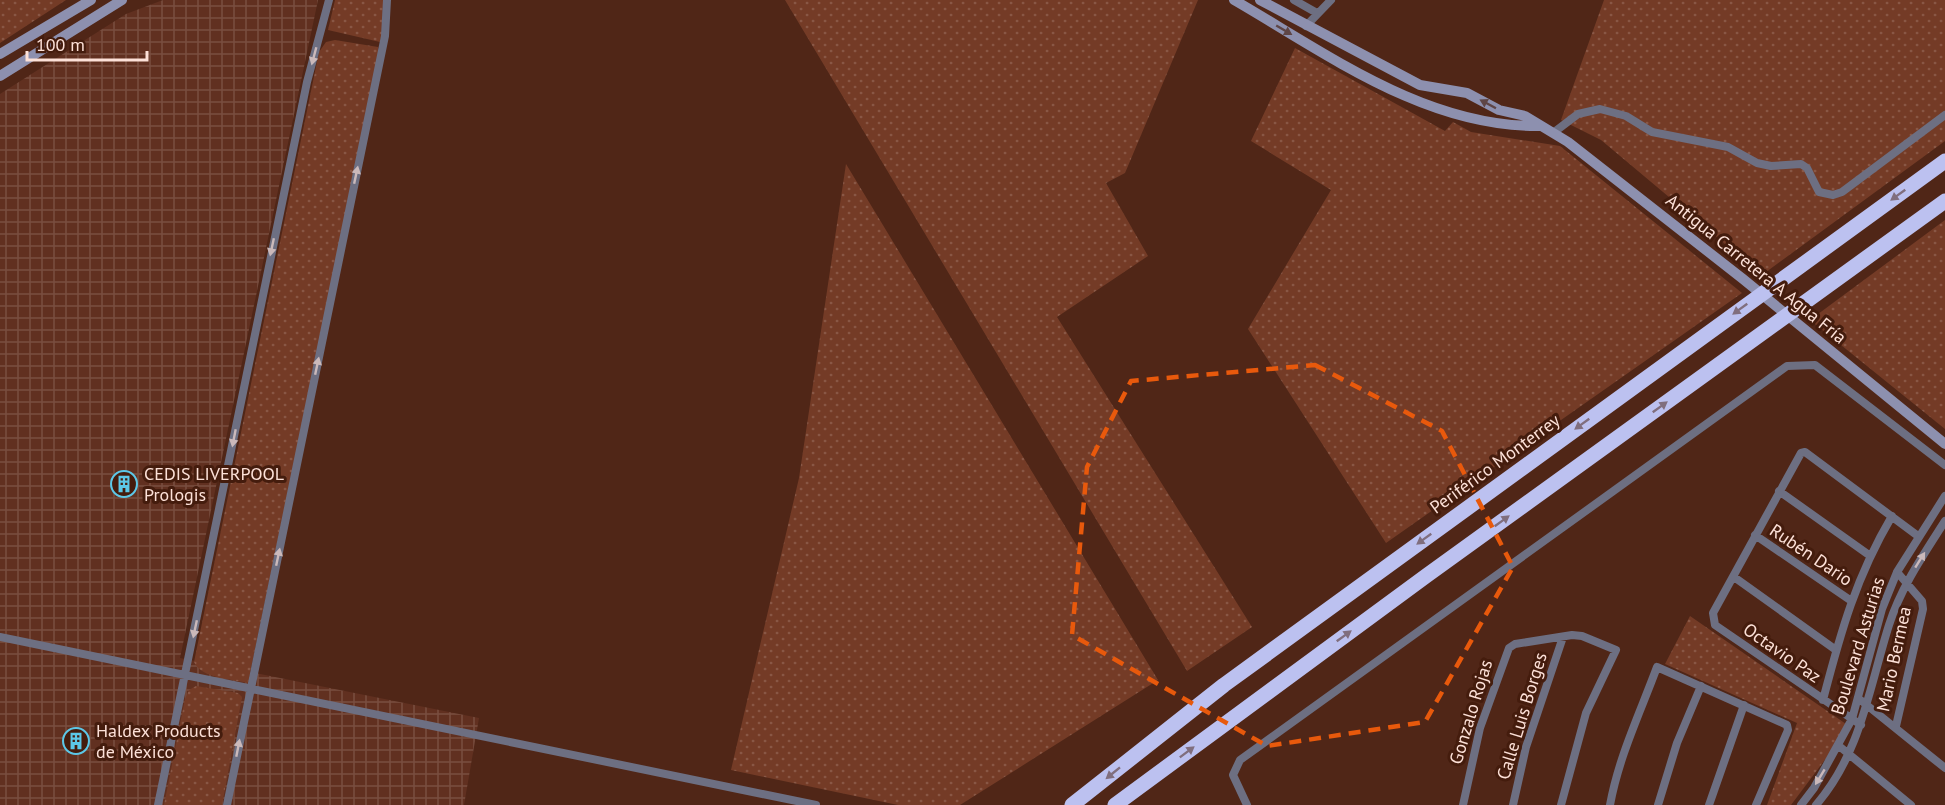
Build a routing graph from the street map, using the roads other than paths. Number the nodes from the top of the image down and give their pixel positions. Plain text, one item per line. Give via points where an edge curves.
1 (91, 0) edge
2 (122, 0) edge
3 (329, 0) edge
4 (387, 0) edge
5 (1234, 0) edge
6 (1260, 0) edge
7 (1294, 0) edge
8 (1331, 0) edge
9 (81, 6) junction
10 (1317, 13) junction
11 (90, 20) junction
12 (1306, 26) junction
13 (0, 54) edge
14 (0, 76) edge
15 (1945, 115) edge
16 (1541, 126) junction
17 (1553, 133) junction
18 (1945, 160) edge
19 (1945, 201) edge
20 (1945, 444) edge
21 (1945, 465) edge
22 (1779, 491) junction
23 (1945, 496) edge
24 (1892, 516) junction
25 (1945, 521) edge
26 (1755, 535) junction
27 (1918, 536) junction
28 (1869, 555) junction
29 (1897, 572) junction
30 (1734, 577) junction
31 (1907, 581) junction
32 (1850, 600) junction
33 (0, 637) edge
34 (1563, 637) junction
35 (1836, 650) junction
36 (185, 674) junction
37 (1701, 687) junction
38 (250, 688) junction
39 (1858, 698) junction
40 (1823, 700) junction
41 (1744, 705) junction
42 (1868, 705) junction
43 (1852, 719) junction
44 (1862, 725) junction
45 (1896, 726) junction
46 (1839, 746) junction
47 (1850, 752) junction
48 (1945, 768) edge
49 (1818, 802) edge
50 (158, 805) edge
51 (227, 805) edge
52 (816, 805) edge
53 (1072, 805) edge
54 (1115, 805) edge
55 (1247, 805) edge
56 (1463, 805) edge
57 (1513, 805) edge
58 (1561, 805) edge
59 (1610, 805) edge
60 (1658, 805) edge
61 (1709, 805) edge
62 (1756, 805) edge
63 (1800, 805) edge
64 (1828, 805) edge
65 (1911, 805) edge

1 - 9 street
2 - 11 street
3 -> 36 street via 307,82
38 -> 4 street via 385,36
5 -> 16 street, Antigua Carretera A Agua Fría via 1353,69 1429,107 1495,123
6 - 12 street, Antigua Carretera A Agua Fría
7 - 10 street
8 - 10 street
9 - 11 street
9 - 13 street
10 - 12 street
11 - 14 street
16 -> 12 street, Antigua Carretera A Agua Fría via 1467,93 1420,86
15 - 17 street via 1833,195 1819,192 1802,164 1757,163 1728,147 1661,135 1626,116 1600,109 1578,114
16 - 17 street, Antigua Carretera A Agua Fría
17 - 20 street, Antigua Carretera A Agua Fría via 1599,164
18 -> 53 highway, Periférico Monterrey via 1224,685
54 -> 19 highway
21 - 55 street via 1815,366 1786,366 1240,760 1233,775
22 - 24 street via 1798,456 1805,452
22 - 26 street
22 - 28 street
23 - 27 street, Boulevard Asturias
24 - 27 street
24 - 28 street
31 -> 25 street, Boulevard Asturias
26 - 30 street
26 - 32 street, Rubén Dario
27 - 29 street, Boulevard Asturias
28 - 32 street
29 - 31 street, Mario Bermea
29 - 39 street, Boulevard Asturias via 1882,609
30 - 35 street
30 - 40 street, Octavio Paz via 1713,613 1716,625
31 - 42 street, Boulevard Asturias via 1889,626
31 - 45 street, Mario Bermea via 1922,601 1923,613
32 - 35 street
33 - 36 street
34 - 56 street, Gonzalo Rojas via 1515,644 1505,654 1480,728
34 - 57 street, Calle Luis Borges via 1526,747
34 - 58 street, Gonzalo Rojas via 1582,636 1616,650 1586,713
35 - 40 street
36 - 38 street
36 - 50 street
37 - 41 street
37 - 59 street via 1657,667 1631,728
37 - 60 street via 1677,742
51 -> 38 street
38 - 52 street
39 - 42 street
39 - 43 street, Boulevard Asturias
40 - 43 street, Octavio Paz
41 - 61 street
41 - 62 street via 1786,723 1788,730
42 - 44 street, Boulevard Asturias
42 - 45 street
43 - 44 street, Octavio Paz
43 - 46 street, Boulevard Asturias
44 - 47 street, Boulevard Asturias
45 - 48 street
46 - 47 street
46 -> 63 street, Boulevard Asturias
47 - 49 street, Boulevard Asturias
47 - 65 street
49 - 64 street

